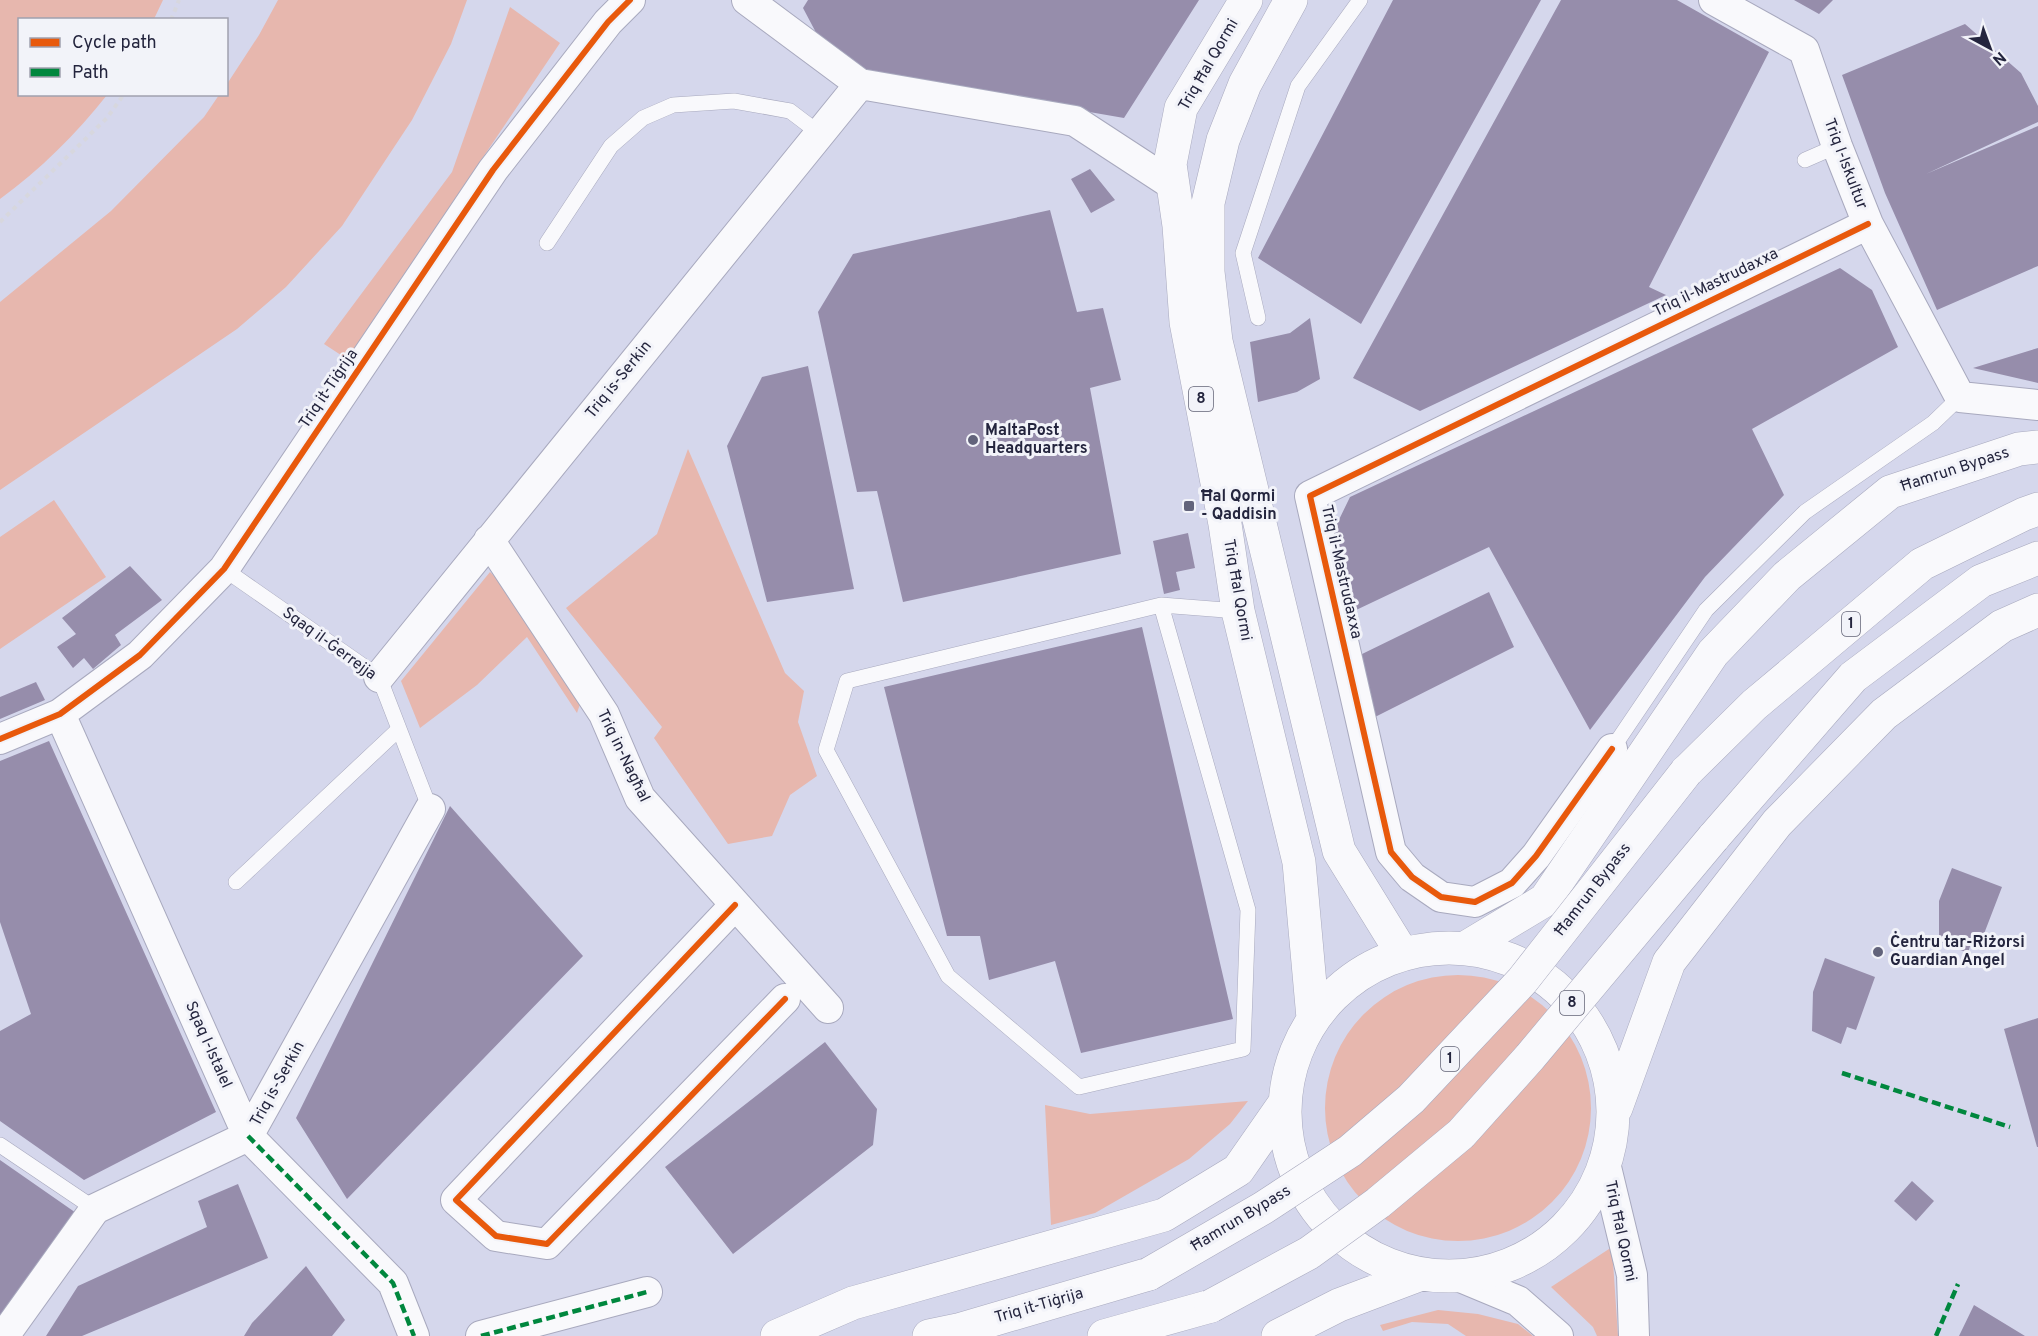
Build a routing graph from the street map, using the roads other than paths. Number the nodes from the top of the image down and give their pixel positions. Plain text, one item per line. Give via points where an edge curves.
1 (630, 0) edge
2 (747, 0) edge
3 (1246, 0) edge
4 (1292, 0) edge
5 (1360, 0) edge
6 (1714, 0) edge
7 (860, 84) junction
8 (819, 133) junction
9 (1837, 146) junction
10 (1805, 160) dead end
11 (1173, 185) junction
12 (1868, 224) junction
13 (547, 243) dead end
14 (1258, 318) dead end
15 (1960, 397) junction
16 (2038, 405) edge
17 (2038, 447) edge
18 (2038, 509) edge
19 (489, 540) junction
20 (2038, 558) edge
21 (224, 568) junction
22 (1161, 605) junction
23 (2038, 610) edge
24 (1238, 611) junction
25 (379, 677) junction
26 (60, 714) junction
27 (399, 729) junction
28 (0, 739) edge
29 (1612, 749) joint
30 (430, 809) joint
31 (236, 882) dead end
32 (735, 904) junction
33 (1467, 947) junction
34 (1402, 953) junction
35 (785, 999) dead end
36 (828, 1008) dead end
37 (1313, 1018) junction
38 (1284, 1104) junction
39 (1614, 1113) junction
40 (248, 1136) junction
41 (0, 1145) edge
42 (1605, 1162) junction
43 (95, 1209) junction
44 (1420, 1274) junction
45 (1149, 1275) joint
46 (1458, 1276) junction
47 (647, 1292) dead end
48 (4, 1336) edge
49 (414, 1336) edge
50 (481, 1336) edge
51 (777, 1336) edge
52 (929, 1336) edge
53 (1104, 1336) edge
54 (1278, 1336) edge
55 (1558, 1336) edge
56 (1634, 1336) edge

1 - 21 street, Triq it-Tiġrija via 608,22 493,170
2 - 7 street
3 - 11 highway, Triq Ħal Qormi / 8 via 1181,108 1170,164
4 - 34 highway, 8 via 1245,84 1223,140 1208,203 1208,273 1216,341 1339,851
5 - 14 lane via 1298,86 1243,253
6 - 9 street, Triq l-Iskultur via 1804,50
7 - 8 street, Triq is-Serkin
7 - 11 street via 1075,121
8 - 13 lane via 790,111 735,100 673,105 643,118 611,146
8 - 19 street, Triq is-Serkin
9 - 10 lane
9 - 12 street, Triq l-Iskultur
11 - 24 highway, Triq Ħal Qormi / 8 via 1186,322
12 - 15 street, Triq l-Iskultur
12 - 29 street, Triq il-Mastrudaxxa via 1310,496 1391,852 1412,877 1441,897 1475,902 1512,884
15 - 16 street
15 - 29 lane via 1933,423 1805,512 1706,610
17 - 33 highway, Ħamrun Bypass via 2019,449 1890,492 1787,576 1713,652 1545,900
18 - 45 highway, Ħamrun Bypass / 1, bridge via 1922,564 1754,705 1686,772 1522,981 1412,1099 1350,1151
19 - 25 street, Triq is-Serkin
19 - 32 street, Triq in-Nagħal via 604,714 640,798
20 - 53 highway, bridge via 1982,581 1853,677 1461,1134 1378,1203 1309,1253 1211,1306
21 - 25 lane, Sqaq il-Ġerrejja
21 - 26 street, Triq it-Tiġrija via 140,655
22 - 22 lane via 847,681 826,750 948,975 1079,1088 1243,1049 1248,910
22 - 24 lane
23 - 39 highway via 2002,626 1884,714 1777,823 1670,962
24 - 37 highway, Triq Ħal Qormi / 8 via 1299,862
25 - 27 lane, Sqaq il-Ġerrejja
26 - 28 street, Triq it-Tiġrija
26 - 40 street, Sqaq l-Istalel
27 - 30 lane, Sqaq il-Ġerrejja
27 - 31 lane
30 - 40 street, Triq is-Serkin
32 - 35 street via 456,1200 496,1236 547,1244
32 - 36 street, Triq in-Nagħal
33 - 34 highway, 8 via 1434,947
33 - 39 highway, 8 via 1511,959 1551,981 1583,1014 1604,1056 1612,1084
34 - 37 highway, 8 via 1352,978
37 - 38 highway, 8 via 1292,1059
38 - 44 highway, 8 via 1285,1136 1293,1167 1326,1223 1378,1261
38 - 51 highway via 1238,1170 1164,1215 854,1303
39 - 42 highway, 8
40 - 43 street, Triq is-Serkin
40 - 49 street, Sqaq l-Istalel via 393,1283
41 - 43 lane
42 - 46 highway, 8 via 1584,1206 1558,1235 1522,1259 1491,1271
42 - 56 street, Triq Ħal Qormi via 1632,1275
43 - 48 street, Triq is-Serkin
44 - 46 highway, 8
44 - 54 highway via 1339,1305
45 - 52 highway, Triq it-Tiġrija / 1
46 - 55 street via 1518,1301
47 - 50 street

